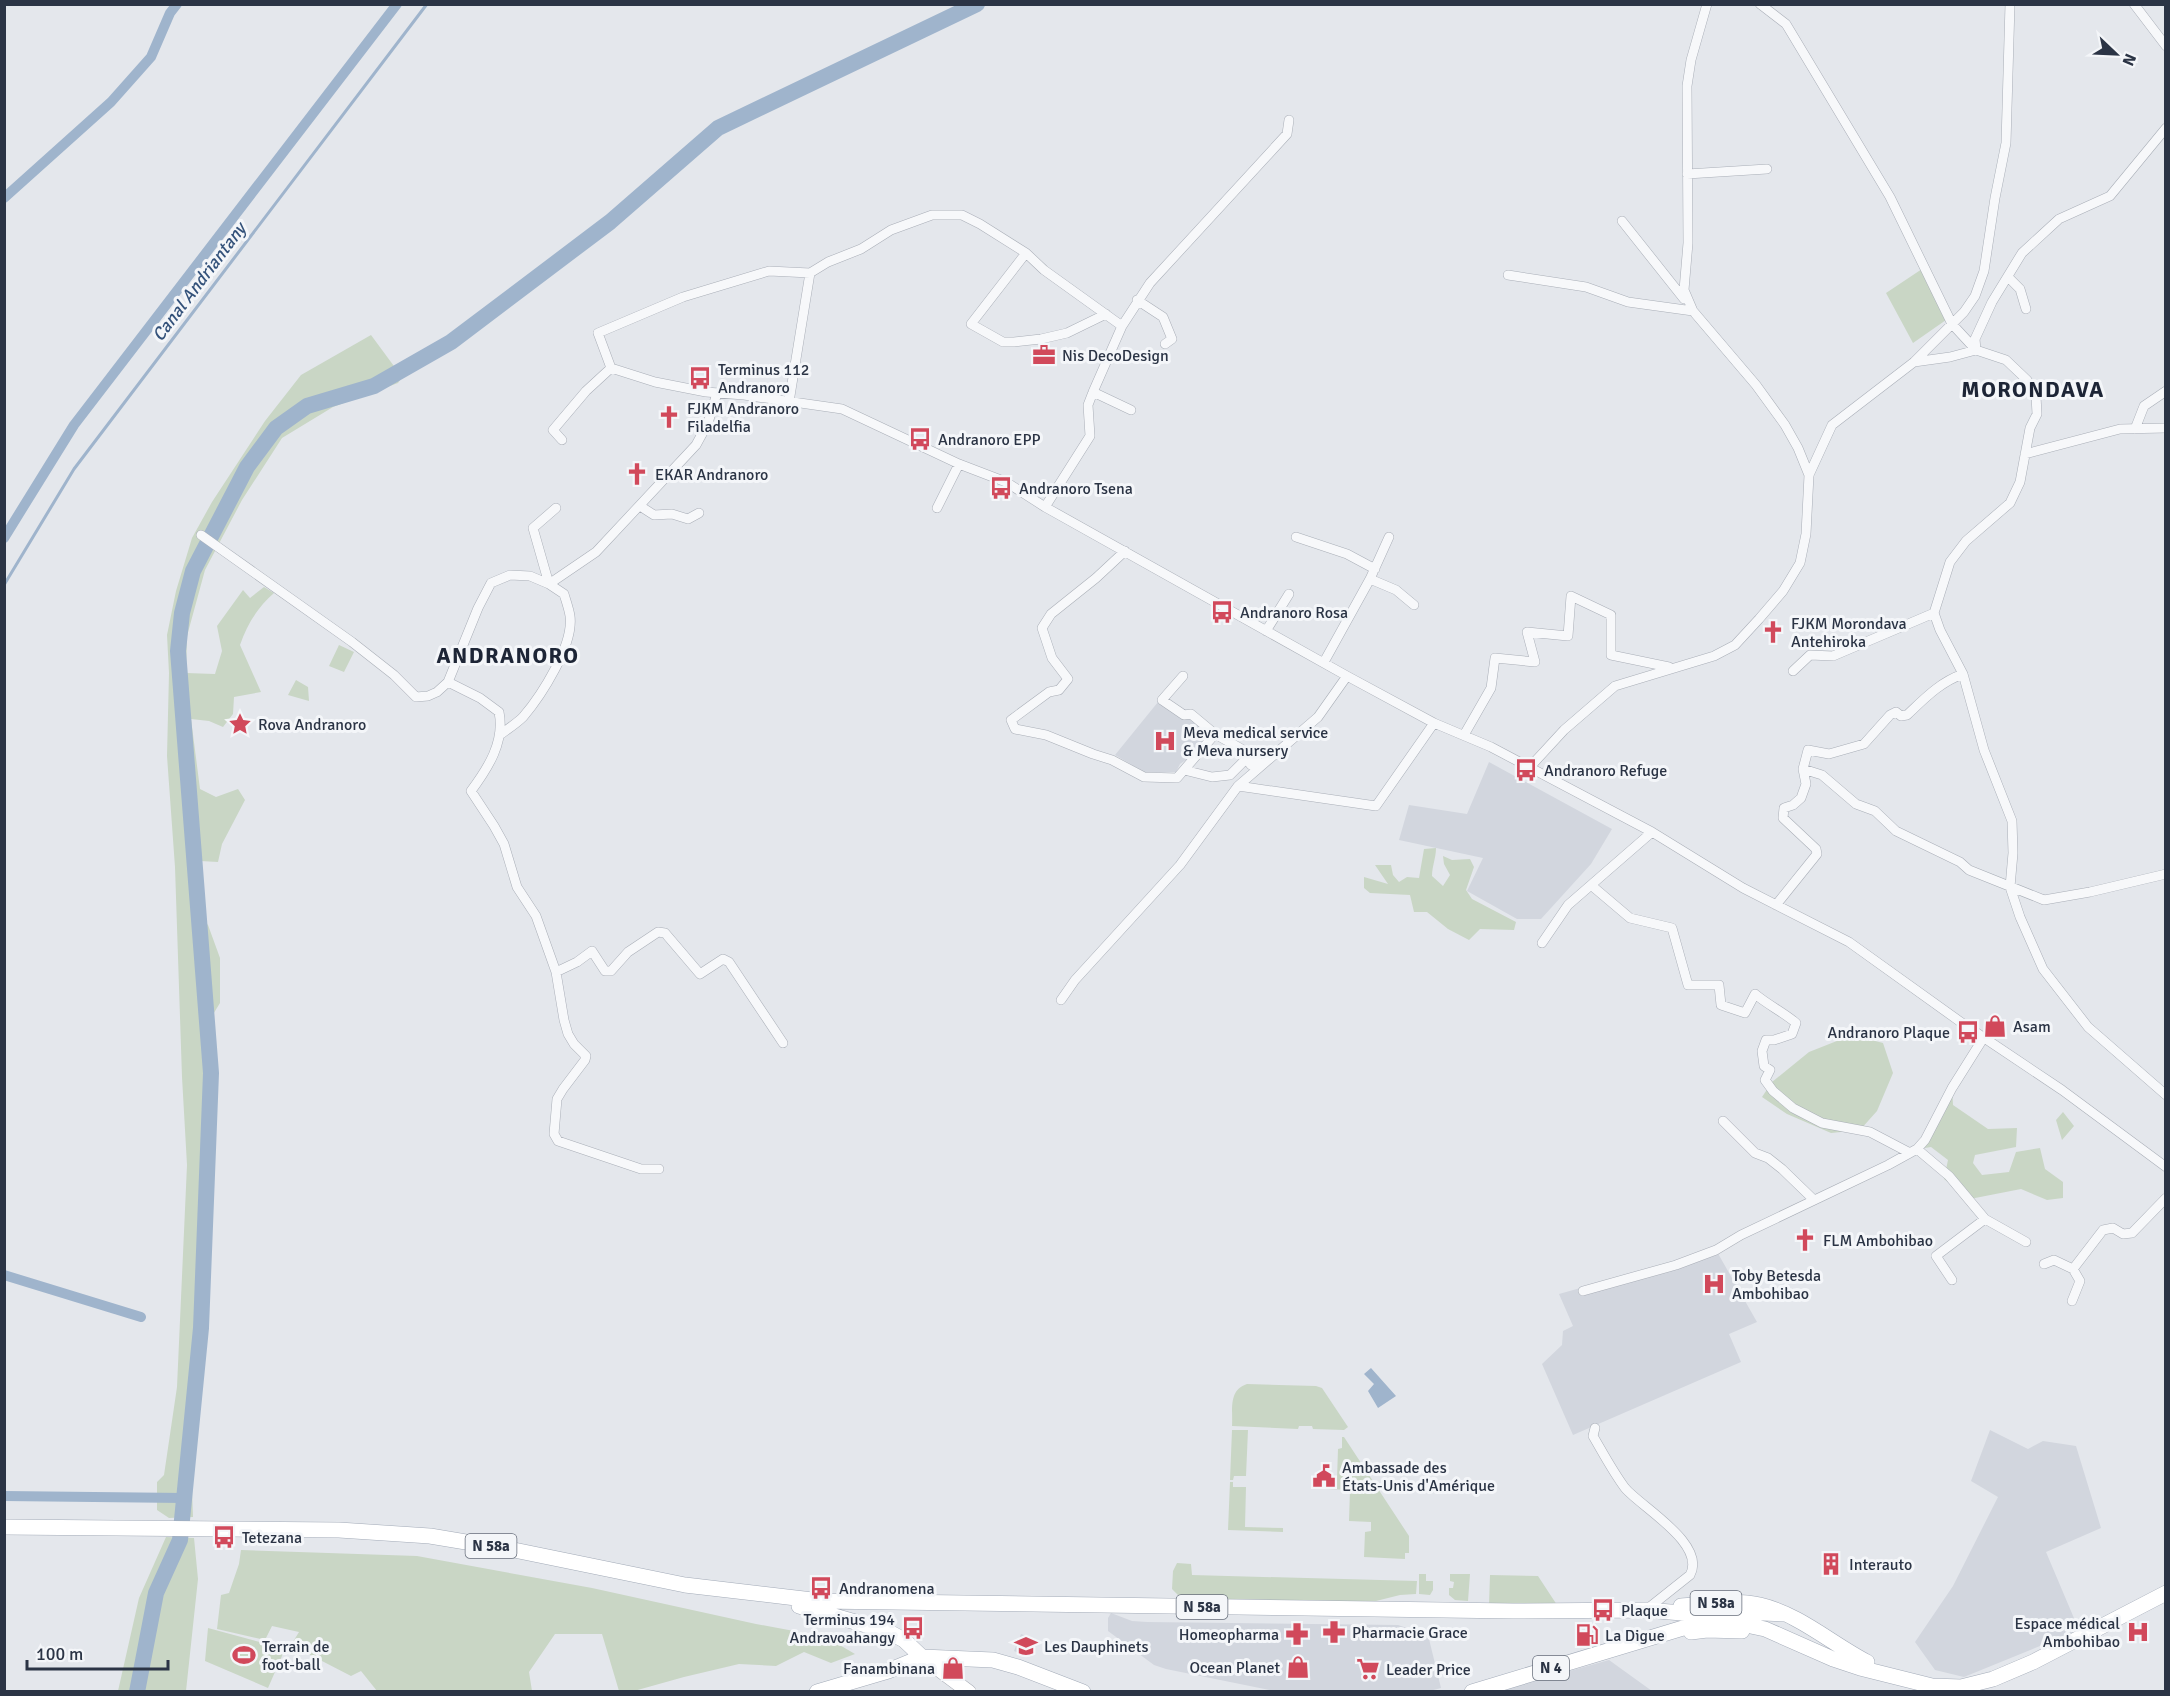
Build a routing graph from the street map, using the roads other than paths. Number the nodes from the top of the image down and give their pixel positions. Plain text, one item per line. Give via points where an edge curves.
1 (1707, 4) edge
2 (1761, 4) edge
3 (2010, 4) edge
4 (2134, 4) edge
5 (2166, 46) edge
6 (1289, 120) dead end
7 (2166, 128) edge
8 (1767, 169) dead end
9 (1687, 174) junction
10 (1622, 221) dead end
11 (1026, 253) junction
12 (810, 273) junction
13 (1508, 275) dead end
14 (2008, 277) junction
15 (1137, 300) junction
16 (2026, 309) dead end
17 (1693, 311) junction
18 (1106, 314) junction
19 (1952, 324) junction
20 (1122, 326) junction
21 (1165, 344) dead end
22 (1976, 350) junction
23 (1914, 362) junction
24 (611, 368) junction
25 (2166, 391) edge
26 (1093, 392) junction
27 (717, 393) junction
28 (789, 402) junction
29 (1131, 410) dead end
30 (2166, 428) edge
31 (2135, 429) junction
32 (562, 440) dead end
33 (2025, 454) junction
34 (959, 464) junction
35 (1809, 475) junction
36 (640, 506) junction
37 (1045, 507) junction
38 (556, 508) dead end
39 (937, 508) dead end
40 (699, 513) dead end
41 (201, 535) dead end
42 (1296, 537) dead end
43 (1389, 537) dead end
44 (1125, 551) junction
45 (1375, 569) junction
46 (1370, 579) junction
47 (549, 584) junction
48 (1289, 594) dead end
49 (1414, 605) dead end
50 (1934, 613) junction
51 (1266, 631) junction
52 (1324, 662) junction
53 (1671, 667) junction
54 (1793, 671) dead end
55 (1963, 674) junction
56 (1183, 676) dead end
57 (1347, 676) junction
58 (448, 682) junction
59 (1434, 723) junction
60 (501, 734) junction
61 (1215, 734) junction
62 (1464, 735) junction
63 (1262, 765) junction
64 (1529, 768) junction
65 (1803, 769) junction
66 (1184, 770) junction
67 (1238, 786) junction
68 (1652, 832) junction
69 (2166, 874) edge
70 (1591, 885) junction
71 (2010, 886) junction
72 (1776, 905) junction
73 (1542, 944) dead end
74 (556, 972) junction
75 (1061, 1000) dead end
76 (1984, 1037) junction
77 (783, 1043) dead end
78 (2166, 1095) edge
79 (1723, 1121) dead end
80 (1913, 1151) junction
81 (2166, 1167) edge
82 (659, 1169) dead end
83 (2166, 1198) edge
84 (1814, 1200) junction
85 (1984, 1219) junction
86 (2026, 1242) dead end
87 (2044, 1264) dead end
88 (2073, 1269) junction
89 (1952, 1280) dead end
90 (1583, 1291) dead end
91 (2072, 1301) dead end
92 (1595, 1428) dead end
93 (4, 1527) edge
94 (2166, 1593) edge
95 (760, 1595) junction
96 (1646, 1610) junction
97 (1785, 1614) junction
98 (1716, 1618) junction
99 (1784, 1637) junction
100 (1629, 1644) junction
101 (922, 1657) junction
102 (1908, 1680) junction
103 (836, 1689) edge
104 (817, 1692) edge
105 (969, 1692) edge
106 (1083, 1692) edge
107 (1472, 1692) edge

1 - 9 street via 1687,86
2 - 19 street via 1786,24 1890,197
3 - 19 street via 2006,143 1984,271 1974,296
4 - 5 street
6 - 15 street via 1287,134
7 - 14 street via 2110,195 2059,219 2022,253
8 - 9 street
9 - 17 street via 1684,290
10 - 17 street
11 - 12 street via 962,215 932,215 891,230
11 - 18 street
11 - 18 street via 971,324 1003,342 1014,342 1067,333
12 - 24 street via 769,271 682,297 598,333
12 - 28 street
13 - 17 street via 1586,287 1628,302
14 - 16 street via 2020,289
14 - 22 street via 1975,339
15 - 20 street
15 - 21 street via 1163,318 1172,339
17 - 35 street via 1785,425
18 - 20 street
19 - 22 street
19 - 23 street
20 - 26 street
22 - 23 street
22 - 33 street via 2006,360 2027,380 2036,396 2037,414
23 - 35 street via 1832,425
24 - 27 street via 655,382
24 - 32 street via 552,430
25 - 31 street via 2144,406
26 - 29 street
26 - 37 street via 1088,405 1090,436
27 - 28 street
27 - 36 street via 696,446
28 - 34 street via 842,409
30 - 31 street
31 - 33 street via 2120,429
33 - 50 street via 2020,482 2010,502 1966,541 1950,562
34 - 37 street via 1006,482
34 - 39 street
35 - 53 street via 1806,534 1800,562 1783,591 1735,645 1714,656
36 - 40 street via 654,515 672,514 688,519
36 - 47 street via 596,552
37 - 44 street
38 - 47 street via 532,528
41 - 58 street via 352,642 416,697 437,692
42 - 45 street via 1347,554
43 - 45 street
44 - 51 street
44 - 66 street via 1051,614 1042,628 1052,658 1068,679 1059,690 1050,692 1011,720 1015,729 1046,735 1112,760 1144,777 1177,778
45 - 46 street
46 - 49 street via 1396,590
46 - 52 street
47 - 58 street via 530,576 510,575 491,583
47 - 60 street via 564,594 571,618 567,640 552,673 522,718
48 - 51 street
50 - 54 street via 1833,656 1810,655
50 - 55 street
51 - 52 street
52 - 57 street
53 - 62 street via 1611,655 1611,615 1571,596 1568,636 1527,632 1535,662 1495,658 1491,688
53 - 64 street via 1615,686 1564,730
55 - 65 street via 1931,691 1907,716 1896,712 1890,715 1864,744 1830,754 1808,750
55 - 71 street via 1984,750 2012,821
56 - 61 street via 1162,700 1184,715 1191,714
57 - 59 street
57 - 63 street via 1318,717
58 - 60 street via 499,712
59 - 62 street
59 - 67 street via 1376,806
60 - 74 street via 487,768 471,791 504,844 517,887 536,916
61 - 63 street
61 - 66 street
62 - 64 street
63 - 66 street via 1251,765 1246,759 1230,776 1212,777
63 - 67 street
64 - 68 street
65 - 71 street via 1822,775 1857,804 1875,811 1896,831 1969,870
65 - 72 street via 1806,784 1801,798 1784,808 1783,818 1817,854
67 - 75 street via 1180,865
68 - 70 street
68 - 72 street
69 - 71 street via 2044,900
70 - 73 street via 1568,905
70 - 80 street via 1630,918 1672,928 1688,985 1719,985 1721,1005 1744,1013 1755,994 1796,1023 1792,1034 1766,1040 1762,1051 1764,1066 1770,1070 1765,1080 1793,1108 1822,1123 1870,1132
71 - 78 street via 2043,969 2088,1027
72 - 76 street via 1849,942
74 - 77 street via 592,951 605,970 611,971 637,945 658,932 665,933 700,974 723,959 729,962
74 - 82 street via 568,1034 586,1056 557,1099 555,1138 641,1169
76 - 80 street via 1925,1140
76 - 81 street
79 - 84 street via 1755,1153 1782,1168
80 - 84 street
80 - 85 street via 1949,1176
83 - 88 street via 2132,1233 2123,1234 2113,1228 2103,1230
84 - 90 street via 1716,1250
85 - 86 street
85 - 89 street via 1936,1256
87 - 88 street via 2054,1260
88 - 91 street via 2080,1281
92 - 96 street via 1593,1436 1624,1486 1678,1536 1694,1561 1690,1575
93 - 95 main road, N 58a via 339,1530 430,1536 684,1585
94 - 102 main road, N 4 via 1993,1679 1961,1687
95 - 96 main road, N 58a via 821,1601
95 - 101 main road via 887,1631
96 - 97 main road, N 58a via 1730,1602 1758,1605
96 - 98 main road, N 58a
97 - 98 main road, N 4 via 1741,1612
97 - 102 main road, N 4 via 1844,1651
98 - 99 main road
98 - 100 main road, N 4
99 - 100 main road, N 4 via 1707,1630
99 - 102 main road, N 4 via 1833,1659
100 - 107 main road, N 4
101 - 103 main road
101 - 105 street
101 - 106 main road via 993,1660
103 - 104 main road

